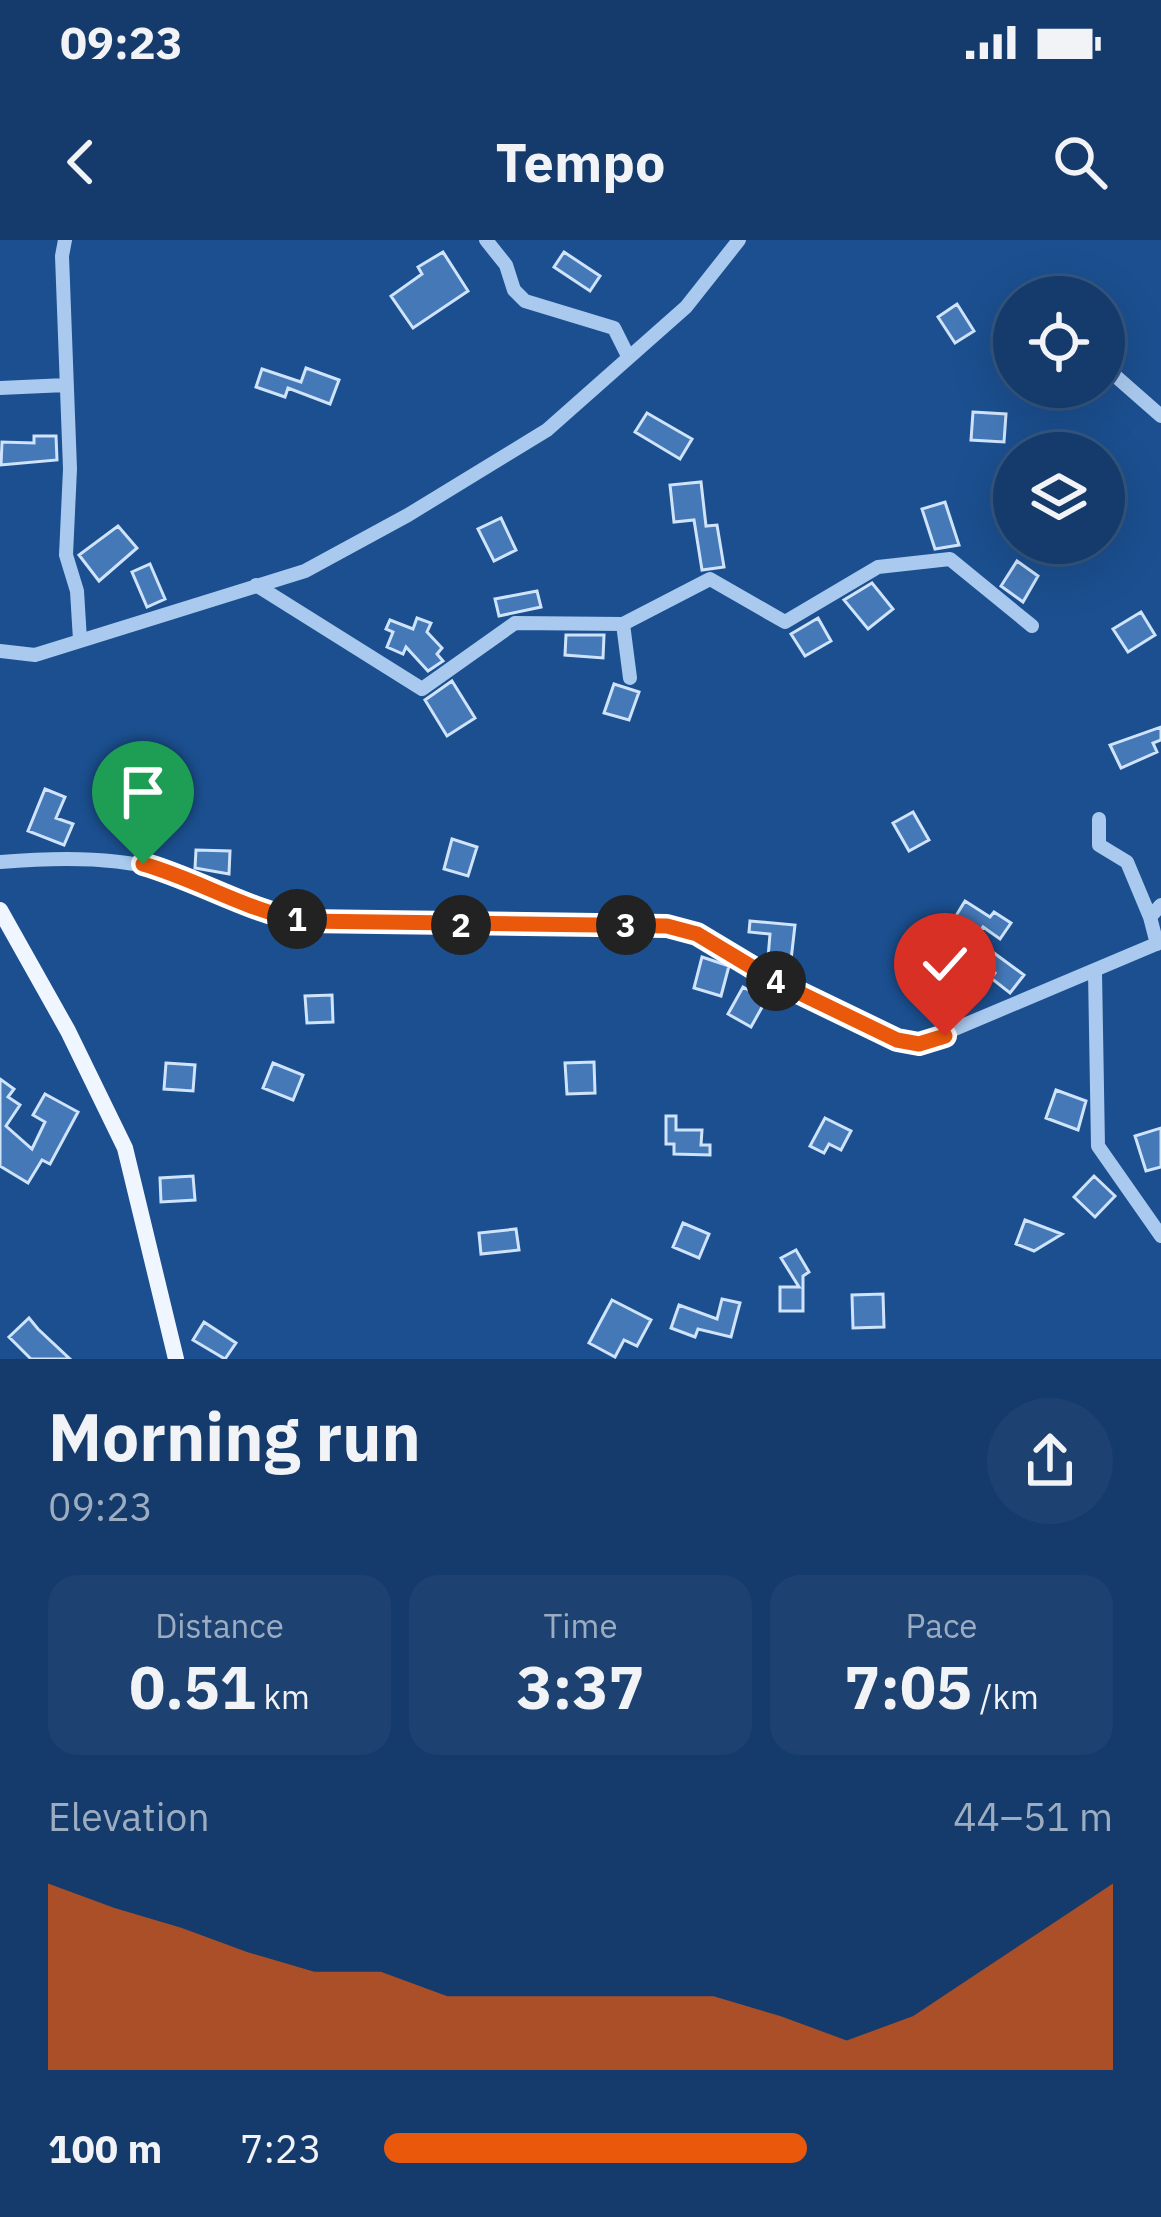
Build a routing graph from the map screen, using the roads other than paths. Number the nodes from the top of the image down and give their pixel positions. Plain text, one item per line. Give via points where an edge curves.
1 (65, 240) edge
2 (486, 240) edge
3 (739, 240) edge
4 (628, 356) junction
5 (1125, 384) edge
6 (66, 385) junction
7 (0, 388) edge
8 (1161, 416) edge
9 (256, 586) junction
10 (623, 624) junction
11 (1032, 626) dead end
12 (80, 640) junction
13 (0, 651) edge
14 (630, 679) dead end
15 (1099, 819) dead end
16 (0, 862) edge
17 (0, 910) edge
18 (1156, 911) edge
19 (1159, 943) edge
20 (1094, 972) junction
21 (1161, 1235) edge
22 (176, 1359) edge

1 - 6 street
2 - 4 street via 525,301 614,328
3 - 4 street via 686,307
4 - 9 street via 547,430 305,571
5 - 8 street
6 - 7 street
6 - 12 street via 66,555
9 - 10 street via 422,689 515,623
9 - 12 street
10 - 11 street via 710,579 785,622 878,567 950,559
10 - 14 street
12 - 13 street via 35,655
15 - 18 street via 1099,845 1126,862
16 - 20 street via 143,864 304,921 667,926 919,1044
17 - 22 main road via 125,1148
18 - 19 street
19 - 20 street
20 - 21 street via 1098,1146

